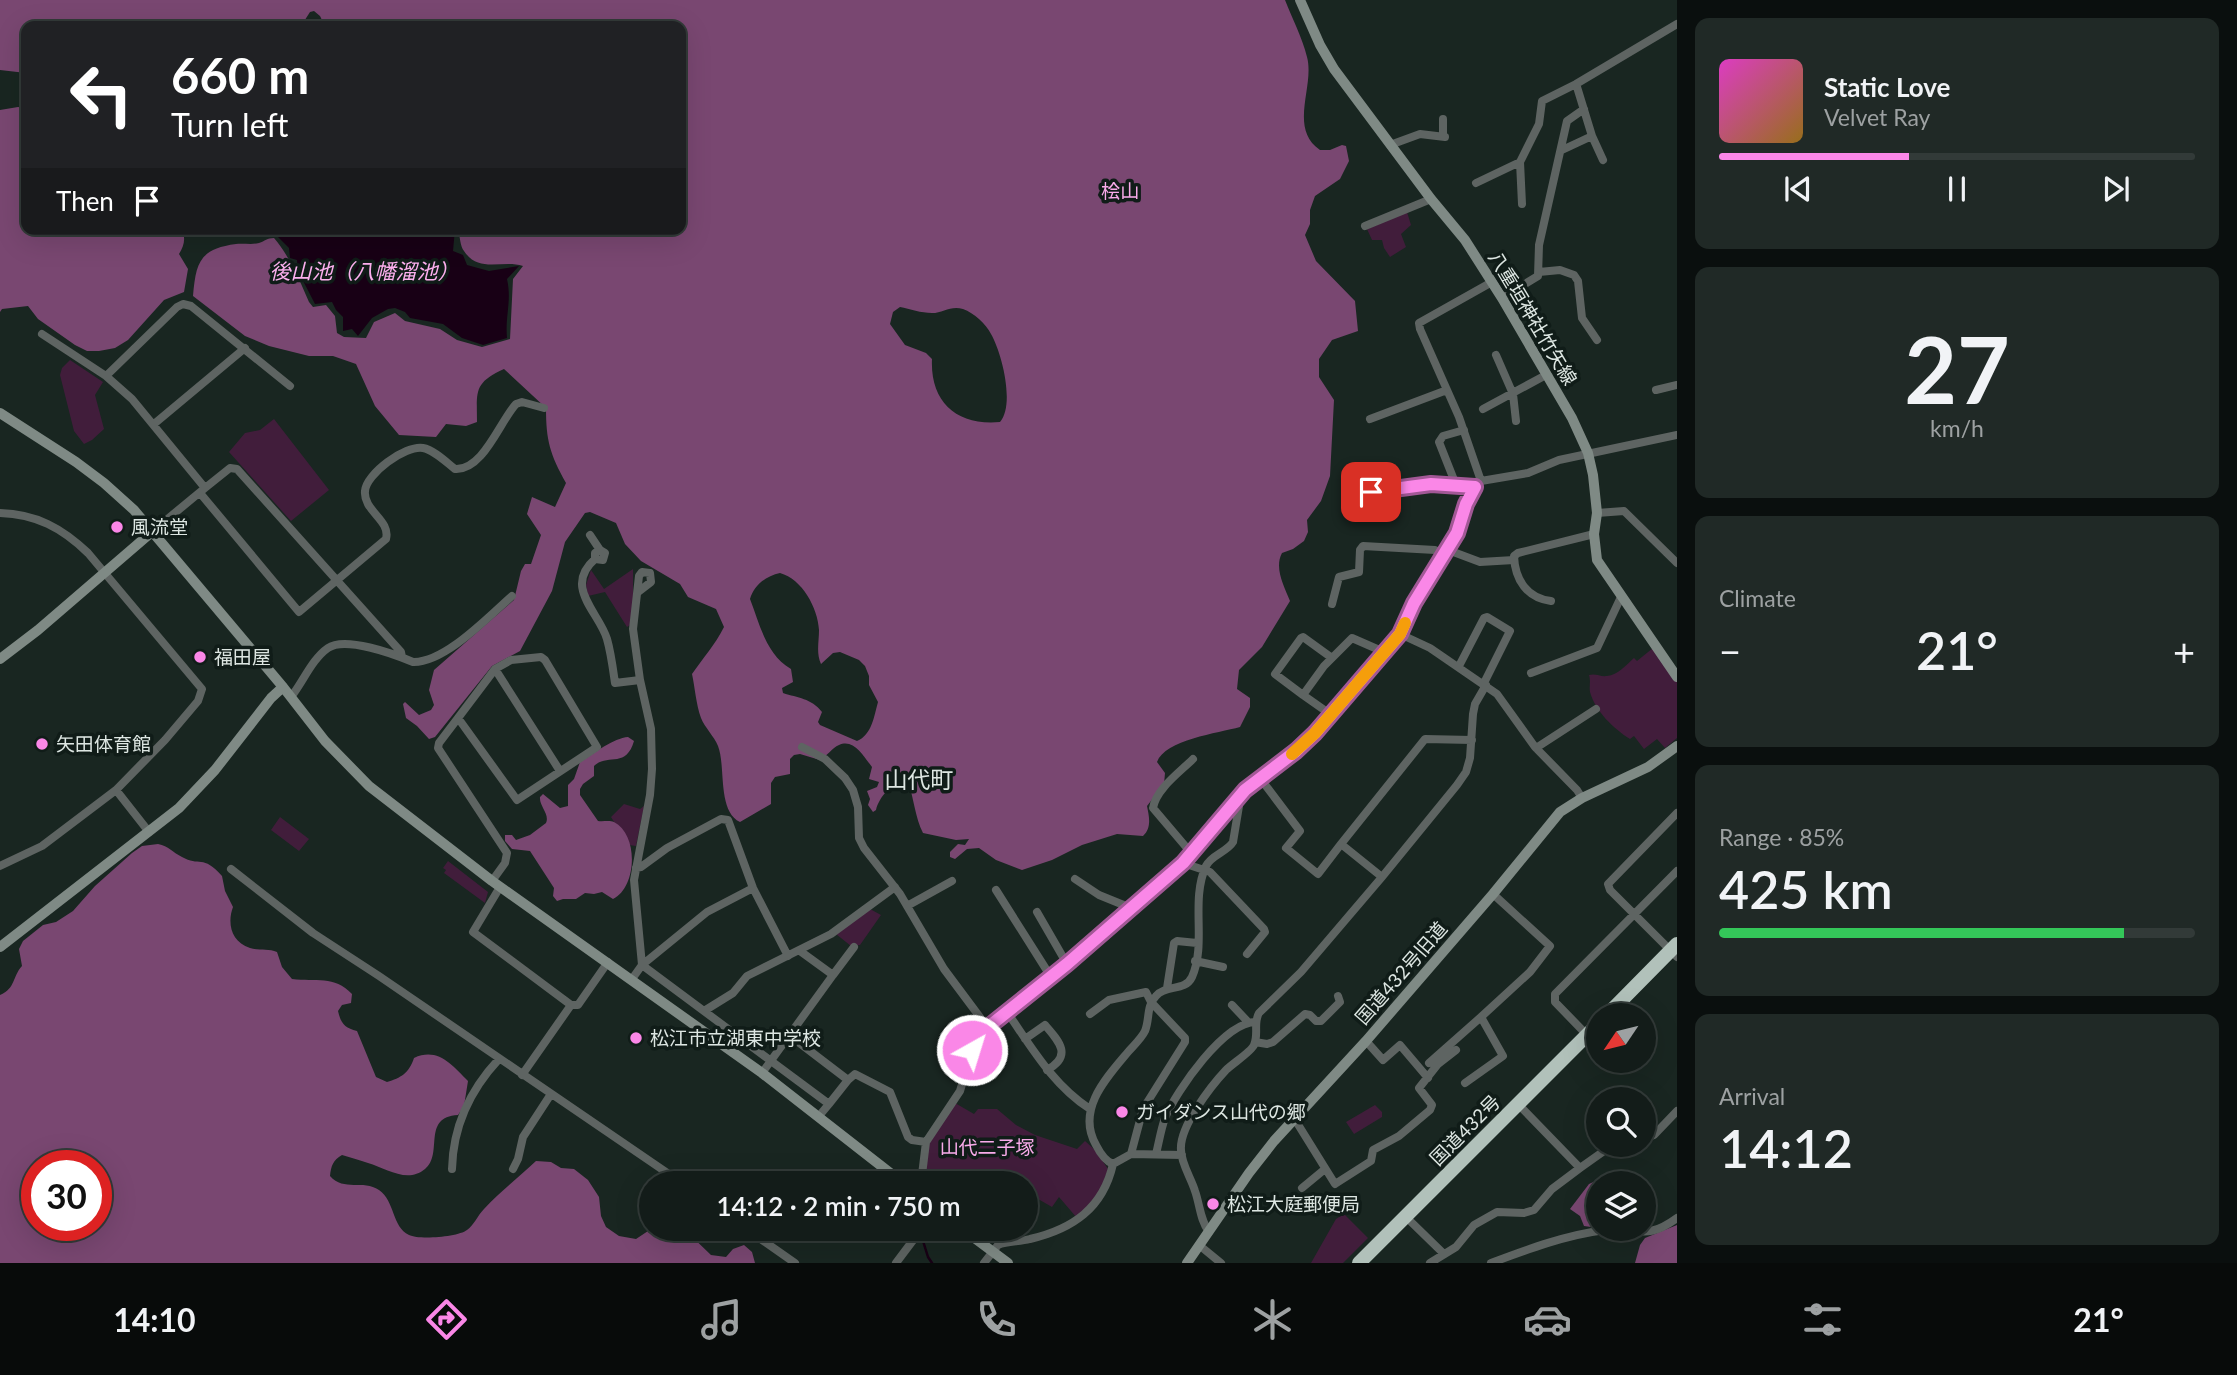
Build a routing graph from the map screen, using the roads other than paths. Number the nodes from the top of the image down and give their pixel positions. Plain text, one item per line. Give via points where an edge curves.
1 (1300, 0) edge
2 (1677, 24) edge
3 (1577, 87) dead end
4 (1584, 109) junction
5 (1443, 119) dead end
6 (1592, 136) junction
7 (1390, 145) junction
8 (1562, 150) junction
9 (1603, 159) dead end
10 (1520, 162) junction
11 (1476, 183) dead end
12 (1431, 199) junction
13 (1522, 204) dead end
14 (1364, 226) dead end
15 (1539, 272) junction
16 (1492, 282) junction
17 (1502, 298) junction
18 (41, 334) dead end
19 (1597, 340) dead end
20 (245, 348) junction
21 (1496, 355) dead end
22 (1546, 375) junction
23 (106, 376) junction
24 (1677, 385) edge
25 (290, 386) dead end
26 (1447, 390) junction
27 (1656, 390) dead end
28 (1513, 394) junction
29 (544, 408) dead end
30 (1483, 409) dead end
31 (0, 413) edge
32 (1370, 419) dead end
33 (1516, 421) dead end
34 (154, 424) junction
35 (1464, 430) junction
36 (1677, 435) edge
37 (1588, 453) junction
38 (1478, 484) junction
39 (1456, 485) junction
40 (1350, 489) dead end
41 (203, 491) junction
42 (0, 513) edge
43 (1597, 513) junction
44 (153, 531) junction
45 (1594, 534) junction
46 (590, 535) dead end
47 (1446, 552) junction
48 (1514, 560) junction
49 (1677, 563) edge
50 (105, 573) junction
51 (338, 580) junction
52 (638, 592) dead end
53 (512, 596) dead end
54 (1621, 597) junction
55 (1552, 601) dead end
56 (1332, 604) dead end
57 (1400, 634) junction
58 (1384, 652) junction
59 (1, 657) edge
60 (402, 657) junction
61 (1332, 658) junction
62 (1459, 666) junction
63 (495, 668) junction
64 (1531, 673) dead end
65 (1677, 677) edge
66 (640, 680) junction
67 (1485, 684) junction
68 (283, 687) junction
69 (1303, 695) junction
70 (291, 697) junction
71 (1596, 709) dead end
72 (1330, 715) junction
73 (458, 718) junction
74 (1472, 740) junction
75 (1677, 746) edge
76 (802, 747) dead end
77 (1536, 748) junction
78 (1193, 760) dead end
79 (560, 771) junction
80 (1259, 778) junction
81 (116, 790) junction
82 (1582, 798) junction
83 (1236, 800) junction
84 (1677, 813) edge
85 (149, 832) junction
86 (1341, 844) junction
87 (1192, 854) junction
88 (1183, 863) junction
89 (0, 866) edge
90 (636, 868) junction
91 (231, 869) dead end
92 (1205, 870) junction
93 (1677, 871) edge
94 (1382, 877) junction
95 (1074, 879) dead end
96 (952, 881) dead end
97 (496, 884) junction
98 (895, 887) junction
99 (753, 888) junction
100 (996, 890) dead end
101 (1493, 894) junction
102 (907, 905) junction
103 (1131, 908) junction
104 (1037, 912) dead end
105 (1634, 914) junction
106 (1197, 943) junction
107 (0, 947) edge
108 (854, 947) dead end
109 (800, 951) junction
110 (1675, 951) edge
111 (1247, 954) dead end
112 (788, 956) junction
113 (1195, 961) junction
114 (608, 962) junction
115 (1067, 964) junction
116 (642, 965) junction
117 (1223, 967) dead end
118 (833, 975) junction
119 (1051, 977) junction
120 (632, 979) junction
121 (1167, 988) junction
122 (1338, 996) dead end
123 (1151, 1002) junction
124 (1620, 1003) edge
125 (571, 1005) junction
126 (1232, 1005) dead end
127 (704, 1011) junction
128 (1007, 1012) junction
129 (1090, 1014) dead end
130 (1482, 1017) junction
131 (1252, 1022) junction
132 (1586, 1025) edge
133 (988, 1028) junction
134 (789, 1035) junction
135 (1586, 1035) edge
136 (1025, 1039) junction
137 (1366, 1041) junction
138 (1255, 1042) junction
139 (1456, 1050) dead end
140 (499, 1059) junction
141 (771, 1061) junction
142 (1429, 1063) dead end
143 (1047, 1069) junction
144 (762, 1073) junction
145 (522, 1075) junction
146 (1428, 1078) junction
147 (848, 1080) junction
148 (1465, 1083) dead end
149 (551, 1094) junction
150 (829, 1104) junction
151 (1518, 1104) junction
152 (1090, 1109) junction
153 (1677, 1111) edge
154 (820, 1116) junction
155 (1294, 1118) junction
156 (1656, 1133) edge
157 (926, 1142) junction
158 (1131, 1154) junction
159 (1156, 1154) junction
160 (1182, 1155) junction
161 (1596, 1157) edge
162 (1113, 1164) junction
163 (1580, 1168) junction
164 (452, 1169) dead end
165 (513, 1169) dead end
166 (1325, 1169) junction
167 (664, 1171) edge
168 (888, 1171) edge
169 (922, 1171) edge
170 (1302, 1188) dead end
171 (1405, 1216) junction
172 (1677, 1218) edge
173 (1209, 1232) junction
174 (764, 1241) edge
175 (912, 1241) edge
176 (978, 1241) edge
177 (1199, 1245) junction
178 (992, 1252) junction
179 (1444, 1254) junction
180 (795, 1263) edge
181 (896, 1263) edge
182 (984, 1263) edge
183 (1008, 1263) edge
184 (1187, 1263) edge
185 (1221, 1263) edge
186 (1359, 1263) edge
187 (1430, 1263) edge
188 (1491, 1263) edge

1 - 7 street, 八重垣神社竹矢線 via 1334,69
2 - 10 street via 1542,101 1539,124
3 - 4 street
4 - 6 street
4 - 8 street via 1567,121
5 - 7 street via 1444,137 1420,134
6 - 8 street
6 - 9 street
7 - 12 street, 八重垣神社竹矢線
8 - 15 street via 1541,233
10 - 11 street
10 - 13 street
12 - 14 street
12 - 16 street, 八重垣神社竹矢線
15 - 17 street
15 - 19 street via 1574,275 1583,318
16 - 17 street, 八重垣神社竹矢線
16 - 26 street via 1419,323
17 - 22 street, 八重垣神社竹矢線
18 - 23 street
20 - 23 street via 183,304
20 - 25 street
20 - 34 street
21 - 28 street
22 - 28 street
22 - 37 street, 八重垣神社竹矢線
23 - 34 street
24 - 27 street
26 - 32 street
26 - 35 street
28 - 30 street
28 - 33 street
29 - 51 street via 516,404 498,433 467,467 455,469 430,451 412,448 374,474 364,495 387,536
31 - 44 street via 104,483
34 - 41 street
35 - 38 street
35 - 39 street via 1443,436 1439,442
36 - 37 street
37 - 38 street
37 - 43 street, 八重垣神社竹矢線
38 - 39 street
38 - 47 street
39 - 40 street via 1371,492
41 - 44 street
41 - 51 street via 230,468 237,469
41 - 51 street via 299,612
42 - 50 street via 33,517 52,525 71,537
43 - 45 street, 八重垣神社竹矢線
43 - 49 street via 1624,511
44 - 50 street
44 - 68 street
45 - 48 street via 1518,553
45 - 54 street, 八重垣神社竹矢線 via 1597,560
46 - 66 street via 605,558 595,559 589,566 583,595 608,640 615,683
47 - 48 street via 1480,562
47 - 56 street via 1363,546 1359,572 1339,578
47 - 57 street
48 - 55 street via 1524,588 1535,597
50 - 59 street
50 - 81 street via 202,689 198,701 165,740
51 - 60 street
52 - 66 street via 633,629
53 - 60 street via 435,658 424,662
54 - 64 street via 1597,648
54 - 65 street, 八重垣神社竹矢線
57 - 58 street
57 - 62 street
58 - 61 street via 1352,638
58 - 72 street
60 - 70 street via 349,643 329,646
61 - 69 street
61 - 69 street via 1301,638 1275,674
62 - 67 street
62 - 67 street via 1484,618 1510,631
63 - 73 street
63 - 79 street
63 - 79 street via 511,660 545,660 597,747
66 - 90 street via 651,729 652,769
67 - 74 street via 1475,704
67 - 77 street
68 - 70 street
68 - 85 street via 200,789
69 - 72 street
70 - 97 street via 362,779
71 - 77 street
72 - 80 street via 1301,746
73 - 79 street via 517,800
73 - 97 street via 438,748 507,853
74 - 86 street via 1425,739
74 - 94 street via 1471,758 1462,778
75 - 82 street, 国道432号旧道 via 1648,766
76 - 98 street via 825,759 853,790 859,838
77 - 82 street
78 - 87 street via 1163,789 1153,808
80 - 83 street
80 - 86 street via 1300,831 1286,848 1318,874
81 - 85 street
81 - 89 street via 42,846
82 - 101 street, 国道432号旧道 via 1560,812
83 - 87 street
83 - 92 street via 1233,842
84 - 105 street via 1609,881 1610,890
85 - 107 street
86 - 94 street
87 - 88 street
88 - 92 street
88 - 103 street
90 - 99 street via 677,842 728,820
90 - 116 street
91 - 140 street via 313,933
92 - 106 street
92 - 111 street via 1264,929
93 - 105 street
94 - 131 street
95 - 103 street
96 - 102 street
97 - 114 street
97 - 125 street via 473,932
98 - 102 street
98 - 109 street
99 - 112 street
99 - 116 street via 707,912
100 - 119 street
101 - 130 street via 1550,946 1530,972
101 - 137 street, 国道432号旧道
102 - 133 street via 944,968
103 - 115 street
104 - 115 street
105 - 110 street
105 - 132 street via 1555,994 1555,1002
106 - 113 street
106 - 121 street via 1174,943
108 - 118 street
109 - 112 street
109 - 118 street
110 - 124 highway
112 - 127 street via 747,976 733,993
113 - 117 street
113 - 121 street via 1189,982
114 - 120 street
114 - 125 street via 578,1005
115 - 119 street
116 - 120 street
116 - 127 street
118 - 134 street
119 - 128 street
120 - 144 street
121 - 123 street
122 - 138 street via 1340,1002 1321,1021 1305,1014 1273,1042
123 - 129 street via 1146,992 1110,1000
123 - 152 street via 1145,1030 1105,1081
123 - 158 street via 1185,1040 1143,1109
125 - 145 street
126 - 131 street
127 - 141 street
128 - 133 street
128 - 136 street
130 - 142 street
130 - 148 street via 1503,1056
131 - 138 street
131 - 159 street via 1241,1024 1204,1056 1167,1114
133 - 157 street via 975,1041 956,1099
134 - 141 street
134 - 147 street
135 - 151 highway, 国道432号
136 - 143 street
136 - 143 street via 1045,1026 1062,1048 1063,1054
137 - 146 street via 1383,1060 1400,1045
137 - 155 street, 国道432号旧道
138 - 160 street via 1222,1075 1190,1121
139 - 146 street
140 - 145 street
140 - 164 street via 477,1083 463,1111
141 - 144 street
141 - 150 street
143 - 152 street via 1067,1093
144 - 154 street
145 - 149 street
146 - 166 street via 1419,1088 1432,1105 1430,1110 1373,1150 1371,1161 1335,1184
147 - 150 street
147 - 157 street via 855,1074 890,1092 909,1139
149 - 165 street via 523,1137
149 - 167 street
150 - 154 street
151 - 163 street
151 - 171 highway, 国道432号
152 - 162 street via 1090,1134
153 - 156 street
154 - 168 street
155 - 166 street
155 - 173 street, 国道432号旧道
157 - 169 street
158 - 159 street
158 - 162 street
159 - 160 street
160 - 173 street
161 - 163 street
162 - 178 street via 1104,1191 1083,1216 1034,1238 1003,1243
163 - 179 street via 1534,1210 1497,1212 1474,1225 1460,1244
166 - 170 street
171 - 179 street
171 - 186 highway, 国道432号
172 - 188 street via 1652,1232 1599,1231
173 - 177 street, 国道432号旧道
174 - 180 street
175 - 181 street
176 - 178 street
177 - 184 street, 国道432号旧道
177 - 185 street
178 - 182 street
178 - 183 street
179 - 187 street

